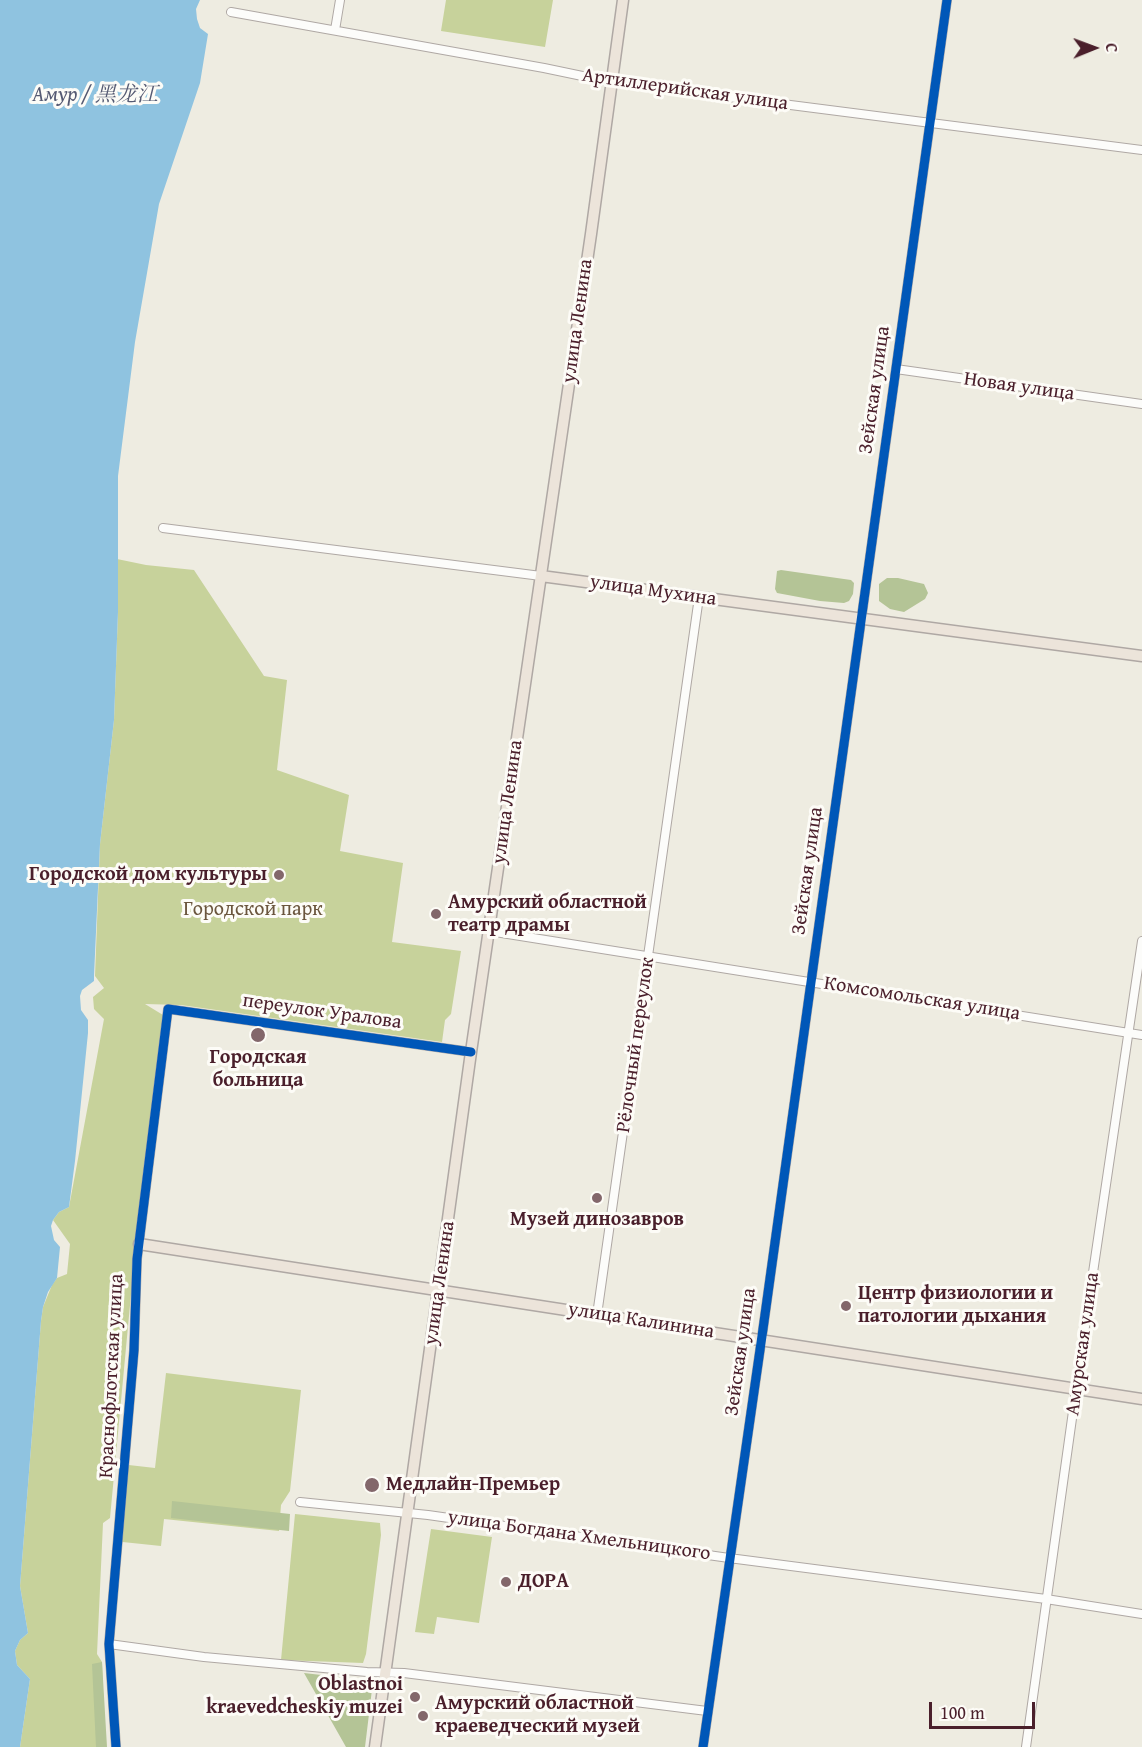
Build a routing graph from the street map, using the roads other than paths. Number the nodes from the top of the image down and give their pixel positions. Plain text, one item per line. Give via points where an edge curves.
1 (340, 0) edge
2 (623, 0) edge
3 (947, 0) edge
4 (231, 12) dead end
5 (335, 30) junction
6 (611, 82) junction
7 (930, 123) junction
8 (1142, 150) edge
9 (896, 369) junction
10 (1142, 404) edge
11 (163, 528) dead end
12 (541, 576) junction
13 (699, 597) junction
14 (861, 619) junction
15 (1142, 656) edge
16 (489, 931) junction
17 (1142, 941) edge
18 (649, 955) junction
19 (810, 982) junction
20 (168, 1009) joint
21 (1129, 1033) junction
22 (1142, 1035) edge
23 (471, 1052) junction
24 (139, 1244) junction
25 (440, 1289) junction
26 (597, 1315) junction
27 (762, 1340) junction
28 (1076, 1389) junction
29 (1142, 1399) edge
30 (300, 1502) dead end
31 (407, 1513) junction
32 (729, 1558) junction
33 (1046, 1599) junction
34 (1142, 1614) edge
35 (109, 1644) junction
36 (386, 1672) junction
37 (707, 1711) junction
38 (116, 1747) edge
39 (375, 1747) edge
40 (703, 1747) edge
41 (1026, 1747) edge

1 - 5 street
2 - 6 main road, улица Ленина
3 - 7 street, Зейская улица
4 - 5 street, Артиллерийская улица
5 - 6 street, Артиллерийская улица
6 - 7 street, Артиллерийская улица
6 - 12 main road, улица Ленина
7 - 8 street, Артиллерийская улица
7 - 9 street, Зейская улица
9 - 10 street, Новая улица
9 - 14 street, Зейская улица
11 - 12 street, улица Мухина
12 - 13 main road, улица Мухина
12 - 16 main road, улица Ленина
13 - 14 main road, улица Мухина
13 - 18 street, Рёлочный переулок
14 - 15 main road, улица Мухина
14 - 19 street, Зейская улица
16 - 18 street, Комсомольская улица
16 - 23 main road, улица Ленина
17 - 21 street, Амурская улица
18 - 19 street, Комсомольская улица
18 - 26 street, Рёлочный переулок
19 - 21 street, Комсомольская улица
19 - 27 street, Зейская улица
20 - 23 street, переулок Уралова
20 - 24 street, Краснофлотская улица
21 - 22 street, Комсомольская улица
21 - 28 street, Амурская улица
23 - 25 main road, улица Ленина
24 - 25 main road, улица Калинина
24 - 35 street, Краснофлотская улица via 129,1423
25 - 26 main road, улица Калинина
25 - 31 main road, улица Ленина
26 - 27 main road, улица Калинина
27 - 28 main road, улица Калинина
27 - 32 street, Зейская улица
28 - 29 main road, улица Калинина
28 - 33 street, Амурская улица
30 - 31 street, улица Богдана Хмельницкого
31 - 32 street, улица Богдана Хмельницкого
31 - 36 main road, улица Ленина
32 - 33 street, улица Богдана Хмельницкого
32 - 37 street, Зейская улица
33 - 34 street, улица Богдана Хмельницкого
33 - 41 street, Амурская улица
35 - 36 street via 204,1657
35 - 38 street, Краснофлотская улица
36 - 37 street
36 - 39 main road, улица Ленина
37 - 40 street, Зейская улица

